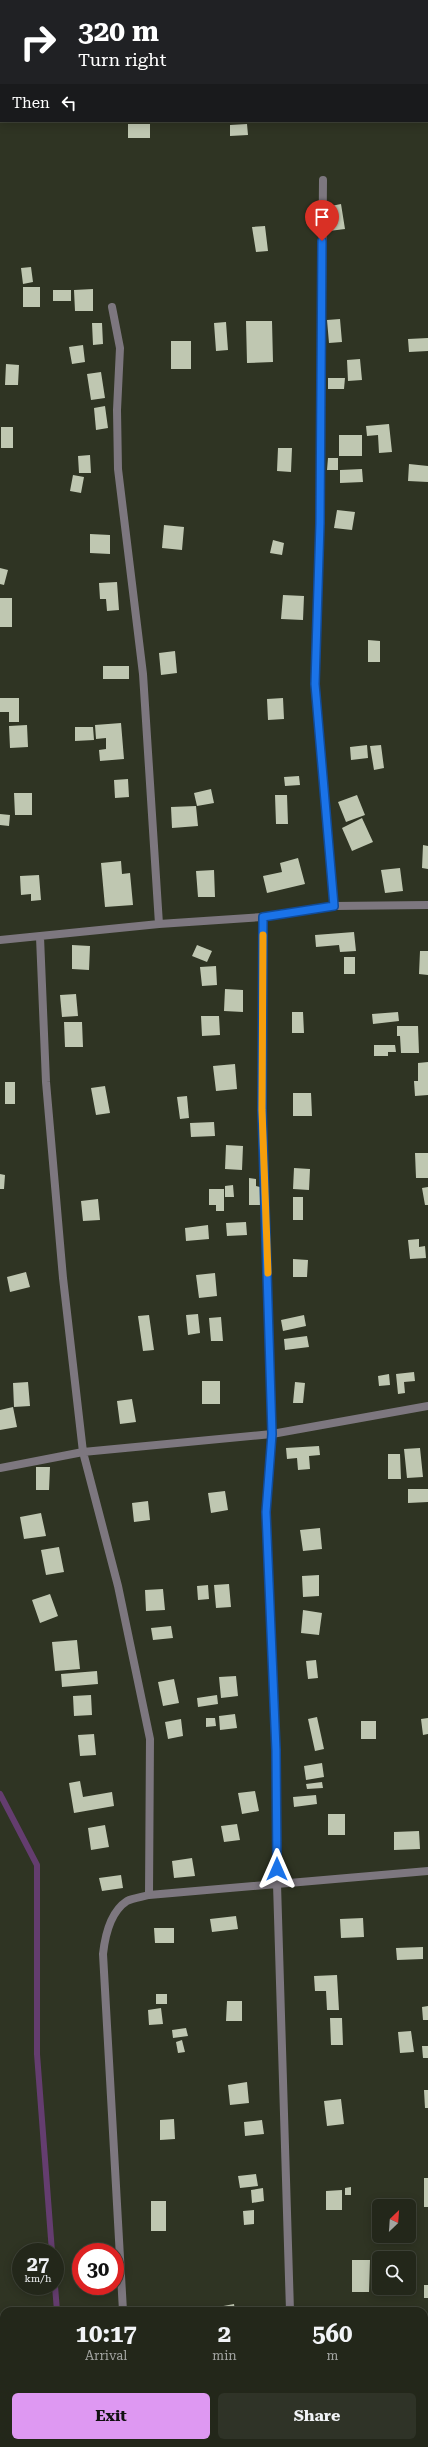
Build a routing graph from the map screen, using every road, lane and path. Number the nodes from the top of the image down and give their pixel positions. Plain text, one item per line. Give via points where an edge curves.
1 (323, 180) dead end
2 (112, 307) dead end
3 (428, 905) edge
4 (334, 906) junction
5 (263, 917) junction
6 (159, 924) junction
7 (40, 937) junction
8 (0, 940) edge
9 (428, 1406) edge
10 (272, 1434) junction
11 (83, 1452) junction
12 (0, 1468) edge
13 (428, 1870) edge
14 (277, 1884) junction
15 (149, 1895) junction
16 (123, 2307) edge
17 (290, 2307) edge

1 - 4 street via 320,523 315,684
2 - 6 street via 120,348 118,469 143,674
3 - 4 street
4 - 5 street
5 - 6 street
5 - 10 street via 262,1110
6 - 7 street
7 - 8 street
7 - 11 street via 46,1082 63,1278
9 - 10 street
10 - 11 street
10 - 14 street via 266,1512 276,1750
11 - 12 street
11 - 15 street via 118,1586 150,1739
13 - 14 street
14 - 15 street
14 - 17 street
15 - 16 street via 127,1901 118,1911 110,1922 103,1954

